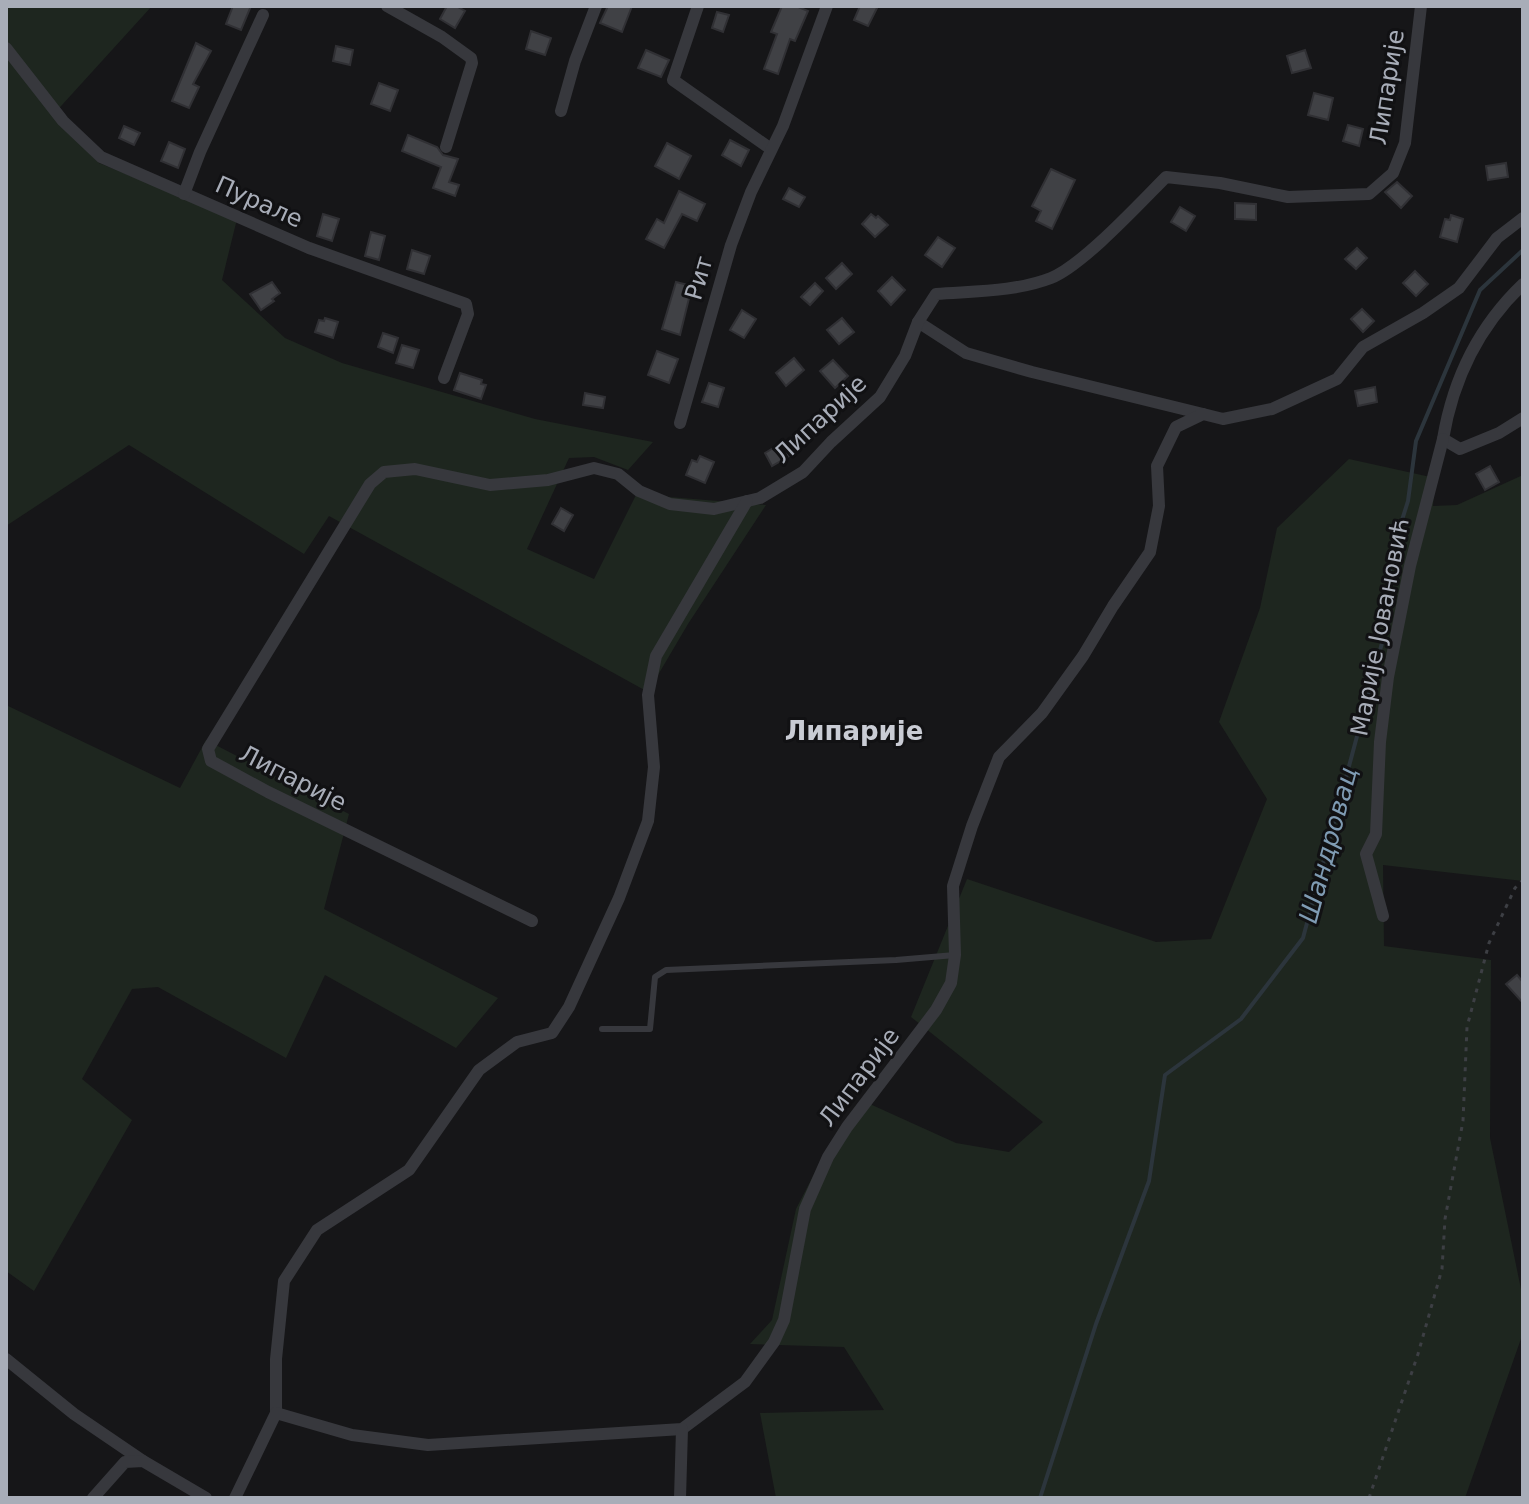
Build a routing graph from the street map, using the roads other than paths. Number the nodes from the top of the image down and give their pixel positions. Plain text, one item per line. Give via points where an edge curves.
1 (387, 6) edge
2 (596, 6) edge
3 (698, 6) edge
4 (827, 6) edge
5 (1421, 6) edge
6 (263, 15) dead end
7 (6, 48) edge
8 (561, 111) dead end
9 (446, 147) dead end
10 (771, 149) junction
11 (184, 194) junction
12 (1523, 218) edge
13 (1523, 284) edge
14 (918, 322) junction
15 (444, 378) dead end
16 (1203, 414) junction
17 (1523, 418) edge
18 (680, 423) dead end
19 (1443, 439) junction
20 (747, 501) junction
21 (1383, 916) dead end
22 (532, 921) dead end
23 (955, 955) junction
24 (602, 1029) dead end
25 (6, 1359) edge
26 (276, 1413) junction
27 (682, 1429) junction
28 (143, 1461) junction
29 (93, 1498) edge
30 (206, 1498) edge
31 (235, 1498) edge
32 (680, 1498) edge

1 - 9 street via 471,58
2 - 8 street
3 - 10 street via 673,80
4 - 10 street, Рит
5 - 14 street, Липарије via 1405,143 1393,173 1369,194 1288,197 1166,177 1054,277 1025,286 936,294
6 - 11 street
7 - 11 street, Пурале via 88,147
10 - 18 street, Рит via 731,245
11 - 15 street, Пурале via 309,248 466,304 468,314
12 - 16 street via 1497,238 1459,288 1363,347 1337,379 1272,409 1223,419
13 - 19 street, Марије Јовановић via 1490,318 1471,353 1449,406
14 - 16 street via 966,353
14 - 20 street, Липарије via 880,397 803,472
16 - 23 street, Липарије via 1176,427 1157,466 1159,506 1150,552 1042,713 999,757 953,886
17 - 19 street via 1460,449
19 - 21 street, Марије Јовановић via 1404,593 1380,742 1376,834 1366,854
20 - 22 street, Липарије via 714,509 670,504 639,491 618,474 594,468 548,480 490,485 415,469 384,472 370,484 208,749 211,761 268,792
20 - 26 street via 656,656 648,695 654,767 648,821 569,1007 552,1033 517,1042 479,1070 409,1170 317,1230 284,1281
23 - 24 lane via 666,970 655,977 650,1029
23 - 27 street, Липарије via 951,983 936,1010 828,1157 805,1209 784,1320 774,1342 745,1382
25 - 28 street
26 - 27 street via 352,1435 428,1445
26 - 31 street
27 - 32 street
28 - 29 street via 125,1462
28 - 30 street

